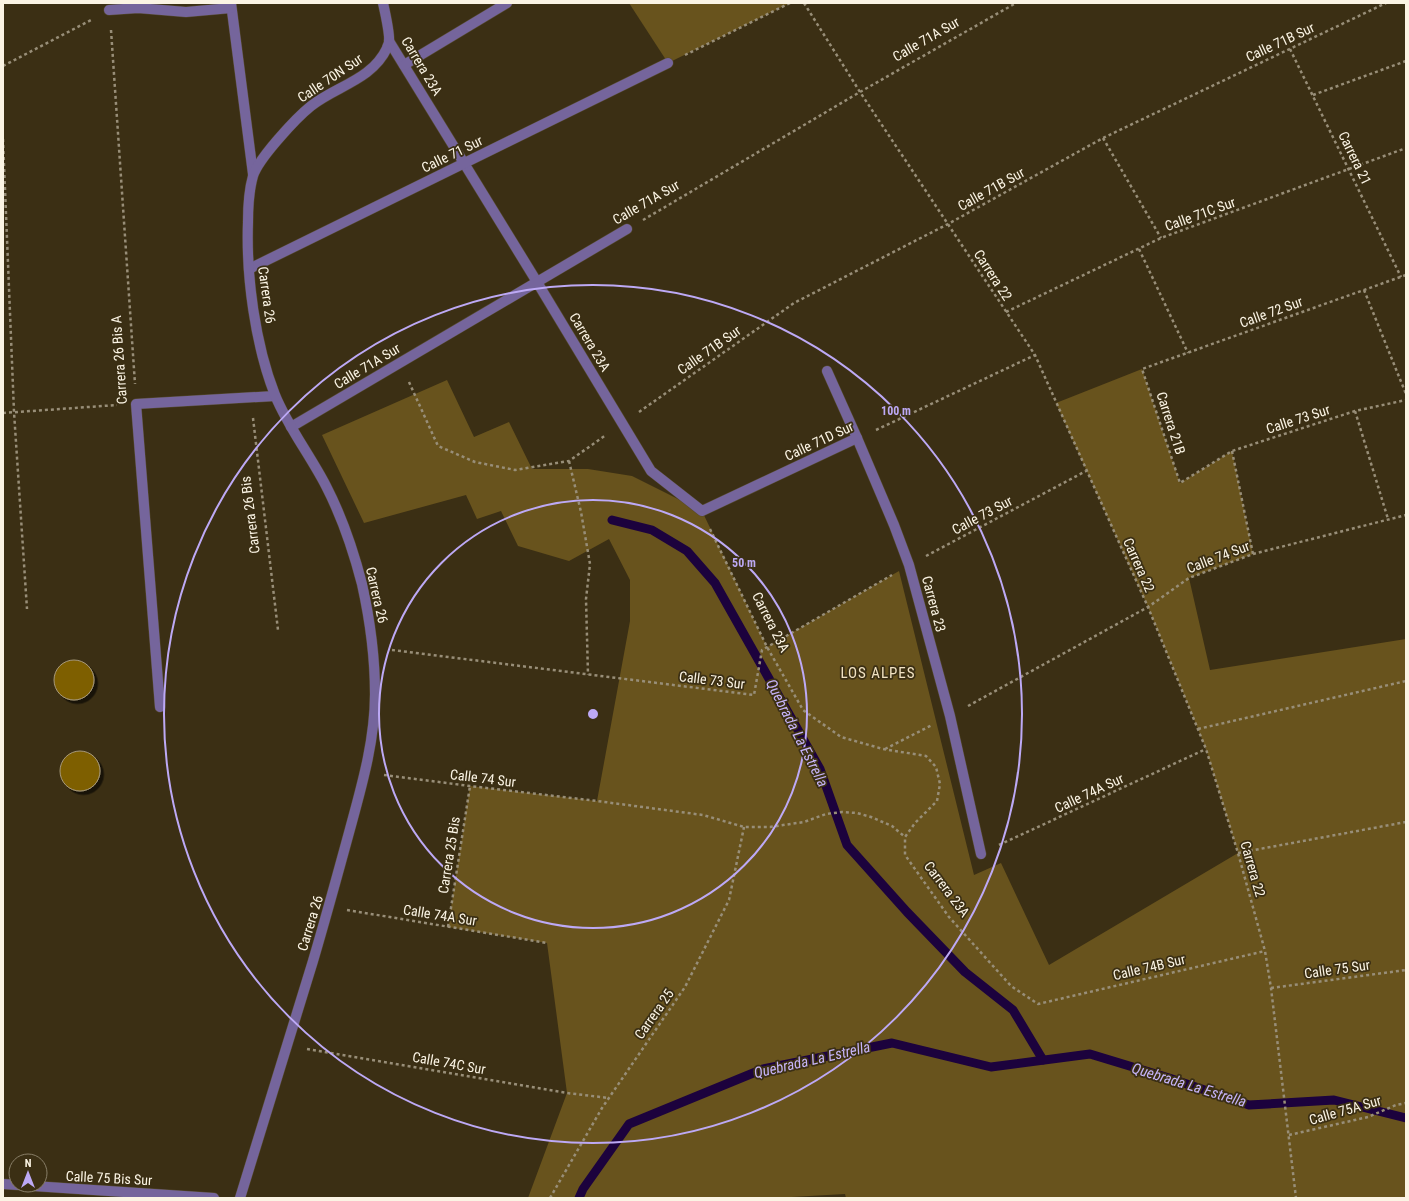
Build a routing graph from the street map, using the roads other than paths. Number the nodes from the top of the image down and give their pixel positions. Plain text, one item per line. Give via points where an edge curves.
1 (383, 3) edge
2 (507, 3) edge
3 (231, 5) edge
4 (109, 10) road end
5 (389, 41) junction
6 (668, 63) road end
7 (404, 65) junction
8 (465, 163) junction
9 (253, 174) junction
10 (627, 229) road end
11 (249, 269) junction
12 (537, 282) junction
13 (827, 372) dead end
14 (275, 396) junction
15 (291, 427) junction
16 (857, 438) junction
17 (702, 511) joint
18 (160, 707) dead end
19 (981, 854) road end
20 (3, 1184) edge
21 (61, 1194) edge
22 (214, 1198) edge
23 (240, 1198) edge

1 - 5 street, Carrera 23A
2 - 7 street
3 - 4 street via 186,12 138,8
3 - 9 street, Carrera 26
5 - 7 street, Carrera 23A
5 - 9 street, Calle 70N Sur via 383,55 370,70 356,81 311,106 293,122
6 - 8 street, Calle 71 Sur
7 - 8 street, Carrera 23A
8 - 11 street, Calle 71 Sur
8 - 12 street, Carrera 23A
9 - 11 street, Carrera 26 via 248,223
10 - 12 street, Calle 71A Sur
11 - 14 street, Carrera 26 via 261,352
12 - 15 street, Calle 71A Sur
12 - 17 street, Carrera 23A via 651,471
13 - 16 street, Carrera 23
14 - 15 street, Carrera 26
14 - 18 street, Carrera 26 Bis A via 136,404
15 - 23 street, Carrera 26 via 327,488 361,581 373,648 375,697 366,773 329,907
16 - 17 street, Calle 71D Sur
16 - 19 street, Carrera 23 via 909,565 950,716
20 - 21 street, Calle 75 Bis Sur
21 - 22 street, Calle 75 Bis Sur

